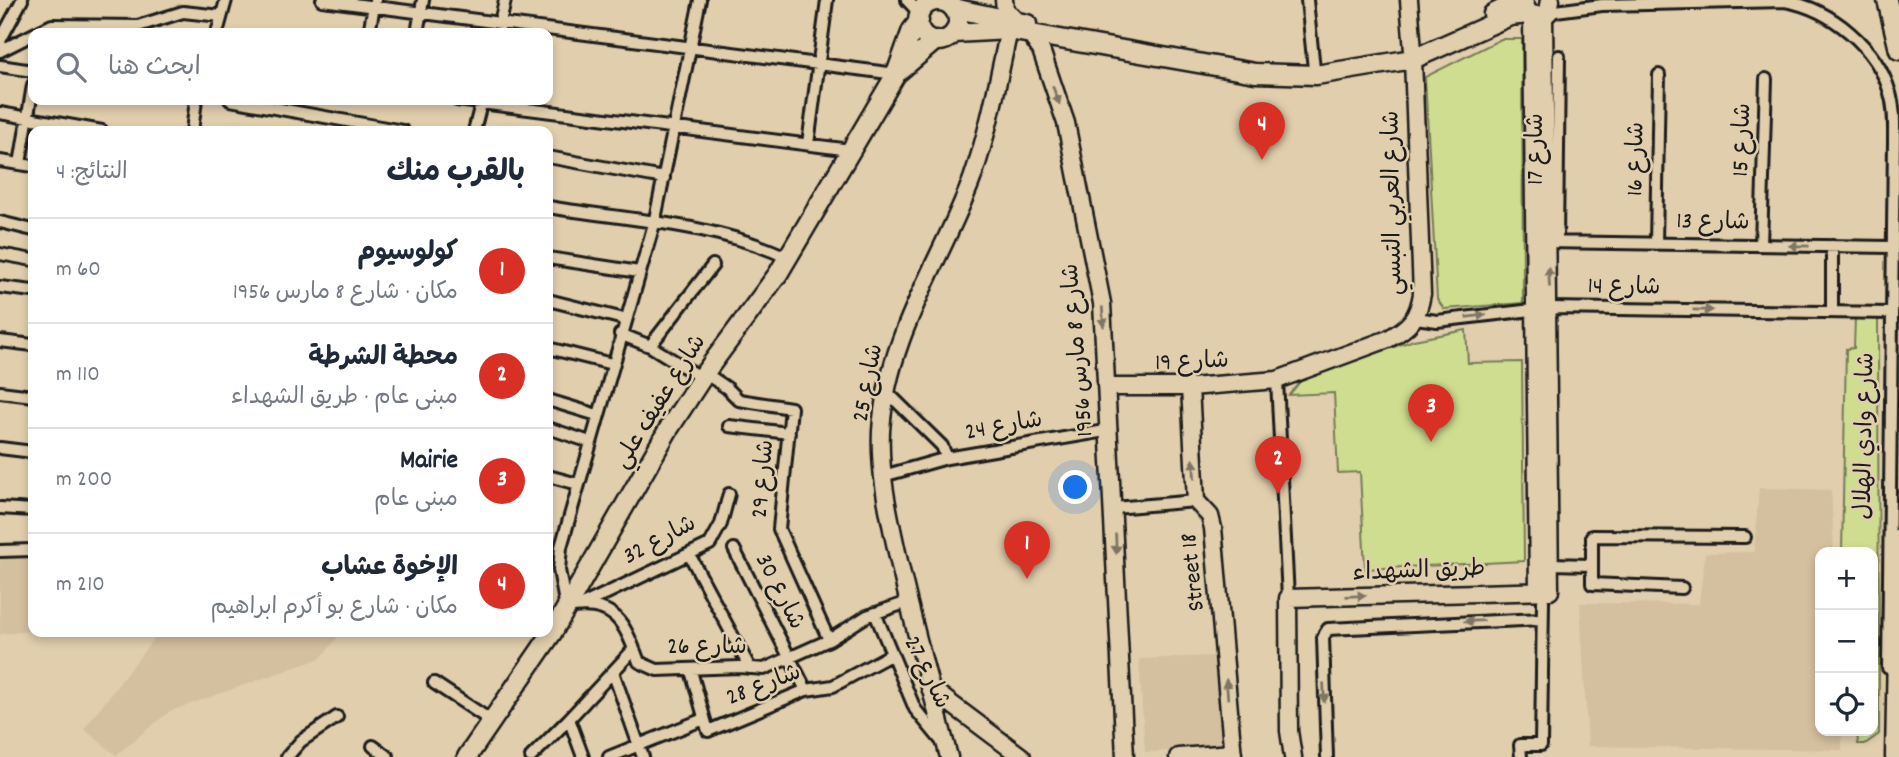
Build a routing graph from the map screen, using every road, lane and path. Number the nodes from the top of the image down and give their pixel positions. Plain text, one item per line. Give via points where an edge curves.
1 (22, 0) edge
2 (226, 0) edge
3 (322, 0) edge
4 (423, 0) edge
5 (505, 0) edge
6 (700, 0) edge
7 (827, 0) edge
8 (907, 0) edge
9 (971, 0) edge
10 (1004, 0) edge
11 (1307, 0) edge
12 (1409, 0) edge
13 (1886, 0) edge
14 (374, 3) edge
15 (934, 6) edge
16 (1540, 7) edge
17 (420, 12) junction
18 (221, 16) junction
19 (501, 21) junction
20 (1012, 25) junction
21 (46, 28) edge
22 (218, 28) edge
23 (370, 28) edge
24 (418, 28) edge
25 (499, 28) edge
26 (552, 28) edge
27 (553, 28) edge
28 (954, 33) junction
29 (1029, 33) junction
30 (28, 37) edge
31 (936, 40) junction
32 (0, 41) edge
33 (691, 47) junction
34 (1899, 50) edge
35 (0, 51) edge
36 (1413, 55) junction
37 (1559, 56) dead end
38 (820, 64) junction
39 (28, 65) edge
40 (0, 66) edge
41 (20, 69) junction
42 (1314, 69) junction
43 (28, 70) edge
44 (896, 74) junction
45 (1659, 75) dead end
46 (1766, 79) dead end
47 (29, 105) edge
48 (195, 105) edge
49 (258, 105) edge
50 (480, 105) edge
51 (511, 105) edge
52 (0, 113) edge
53 (1896, 113) edge
54 (27, 118) junction
55 (73, 126) edge
56 (193, 126) edge
57 (375, 126) edge
58 (475, 126) edge
59 (675, 127) junction
60 (808, 144) junction
61 (1899, 146) edge
62 (851, 150) junction
63 (1894, 158) junction
64 (553, 159) edge
65 (0, 161) edge
66 (20, 164) junction
67 (28, 165) edge
68 (664, 178) junction
69 (553, 208) edge
70 (0, 222) edge
71 (654, 224) junction
72 (28, 229) edge
73 (1546, 242) junction
74 (1656, 244) junction
75 (1760, 245) junction
76 (1832, 246) junction
77 (1892, 247) junction
78 (0, 254) edge
79 (788, 258) junction
80 (28, 259) edge
81 (553, 259) edge
82 (713, 265) dead end
83 (639, 272) junction
84 (0, 287) edge
85 (28, 290) edge
86 (553, 301) edge
87 (1543, 309) junction
88 (1832, 312) junction
89 (1892, 313) junction
90 (1416, 318) junction
91 (624, 319) junction
92 (620, 334) junction
93 (0, 341) edge
94 (28, 344) edge
95 (650, 346) junction
96 (553, 349) edge
97 (611, 364) junction
98 (704, 376) junction
99 (1277, 380) junction
100 (1108, 387) junction
101 (1190, 387) junction
102 (0, 392) edge
103 (887, 392) junction
104 (28, 395) edge
105 (553, 402) edge
106 (597, 415) junction
107 (729, 426) dead end
108 (553, 430) edge
109 (1111, 430) junction
110 (789, 433) junction
111 (590, 442) junction
112 (0, 448) edge
113 (28, 451) edge
114 (947, 458) junction
115 (883, 476) junction
116 (553, 477) edge
117 (578, 484) junction
118 (729, 494) dead end
119 (1196, 501) junction
120 (0, 508) edge
121 (1114, 508) junction
122 (28, 510) edge
123 (1745, 537) dead end
124 (1899, 538) edge
125 (734, 549) dead end
126 (28, 550) edge
127 (0, 551) edge
128 (689, 554) junction
129 (1550, 564) junction
130 (1591, 565) junction
131 (1682, 588) dead end
132 (1544, 594) junction
133 (1288, 598) junction
134 (908, 602) junction
135 (584, 604) junction
136 (566, 608) junction
137 (875, 613) junction
138 (1542, 619) junction
139 (553, 628) edge
140 (547, 637) edge
141 (829, 640) junction
142 (634, 649) junction
143 (892, 654) junction
144 (789, 658) junction
145 (750, 668) junction
146 (691, 671) junction
147 (613, 672) junction
148 (434, 683) dead end
149 (930, 688) junction
150 (806, 690) junction
151 (337, 717) dead end
152 (569, 719) junction
153 (705, 719) junction
154 (493, 722) junction
155 (373, 746) dead end
156 (638, 746) junction
157 (947, 752) edge
158 (1233, 755) edge
159 (287, 757) edge
160 (388, 757) edge
161 (467, 757) edge
162 (531, 757) edge
163 (583, 757) edge
164 (609, 757) edge
165 (643, 757) edge
166 (1022, 757) edge
167 (1125, 757) edge
168 (1178, 757) edge
169 (1293, 757) edge
170 (1327, 757) edge
171 (1521, 757) edge
172 (1887, 757) edge
173 (1895, 757) edge

1 - 32 street
2 - 18 street
3 - 14 street
4 - 17 street
5 - 19 street
6 - 33 street
7 - 38 street
8 - 15 street
9 - 15 street
10 - 20 street
11 - 42 street
12 - 36 street, شارع العربي التبسي
13 - 34 main road
14 - 17 street
14 - 23 street
15 - 20 main road
15 - 28 main road via 958,20
15 - 31 main road via 926,36
15 - 44 main road, شارع عفيف علي via 912,30
16 - 36 main road
16 - 53 street, شارع وادي الهلال via 1785,1 1822,13 1857,40 1882,72
16 - 73 street
17 - 19 street
17 - 24 street
18 - 21 street via 183,12 138,26
18 - 22 street
19 - 25 street
19 - 26 street
20 - 28 main road, شارع عفيف علي
20 - 29 main road
20 - 42 main road via 1259,67
20 - 103 street, شارع 25 via 971,180 908,316
27 - 33 street
28 - 31 main road, شارع عفيف علي
29 - 36 main road via 1285,76 1315,75
29 -> 100 street, شارع 8 مارس 1956 via 1041,50 1066,123 1102,303
30 - 35 street
31 - 44 main road, شارع عفيف علي
33 - 38 street
33 - 59 street
36 - 42 main road
36 - 90 street, شارع العربي التبسي via 1422,294
37 - 73 street, شارع 17
38 - 44 street
38 - 60 street
39 - 41 street
40 - 41 street
41 - 43 street
44 - 62 main road, شارع عفيف علي
45 - 74 street, شارع 16
46 - 75 street, شارع 15
47 - 54 street
48 - 56 street
49 - 57 street
50 - 58 street
51 - 59 street
52 - 54 street
53 - 63 street, شارع وادي الهلال
54 - 55 street
54 - 66 street
59 - 60 street
59 - 68 street
60 - 62 street
61 - 63 street, شارع وادي الهلال
62 - 79 main road, شارع عفيف علي
63 - 77 street, شارع وادي الهلال
64 - 68 street
65 - 66 street
66 - 67 street
68 - 71 street
69 - 71 street
70 - 72 street
71 - 79 street via 741,237
71 - 83 street
73 - 74 street, شارع 13
73 - 87 street
74 - 75 street, شارع 13
76 -> 75 street, شارع 13
76 - 77 street, شارع 13
76 - 88 street
77 - 89 street, شارع وادي الهلال
78 - 80 street
79 - 98 main road, شارع عفيف علي
81 - 83 street
82 - 95 street
83 - 91 street
84 - 85 street
86 - 91 street
87 -> 88 street, شارع 14
90 -> 87 street, شارع 14 via 1437,321
87 - 129 street
87 - 132 street
88 - 89 street, شارع 14
89 - 172 street, شارع وادي الهلال
90 - 99 street, شارع العربي التبسي via 1388,339
91 - 92 street
92 - 95 street
92 - 97 street
93 - 94 street
95 - 98 street
96 - 97 street
97 - 106 street
98 - 110 street, شارع 29 via 739,400 791,408
98 - 136 main road, شارع عفيف علي
99 - 101 street, شارع 19
99 - 133 street
100 - 101 street, شارع 19
100 - 109 street, شارع 8 مارس 1956
119 -> 101 street, Street 18
102 - 104 street
103 - 114 street, شارع 24 via 942,446
103 - 115 street, شارع 25 via 881,429
105 - 106 street
106 - 111 street
107 - 110 street
108 - 111 street
109 - 114 street, شارع 24
109 - 121 street, شارع 8 مارس 1956
110 - 141 street, شارع 29 via 779,529
111 - 117 street
112 - 113 street
114 - 115 street, شارع 24
115 - 134 street, شارع 25
116 - 117 street
117 - 136 street via 561,547 559,570
118 - 128 street, شارع 32 via 710,544
119 - 121 street
158 -> 119 street, Street 18 via 1213,528 1210,516
120 - 122 street
121 -> 167 street, شارع 8 مارس 1956
123 - 130 street via 1592,536
124 - 173 main road, شارع وادي الهلال
125 - 144 street, شارع 30
126 - 127 street
128 - 135 street, شارع 32
128 - 145 street
129 - 130 street
129 - 132 street
130 - 131 street via 1592,584
133 -> 132 street, طريق الشهداء
132 - 138 street
133 - 169 street
134 - 137 street, شارع 26
134 - 149 street, شارع 25
135 - 136 street
135 - 142 street, شارع 26 via 610,611 624,624
136 - 139 main road, شارع عفيف علي
137 - 141 street, شارع 26
137 - 143 street, شارع 27
138 -> 170 street via 1326,630
138 - 171 street via 1541,745 1520,745
140 - 154 main road, شارع عفيف علي
141 - 144 street, شارع 26
142 - 146 street, شارع 26 via 639,662 657,670
142 - 147 street
143 - 150 street, شارع 28 via 833,686
143 - 157 street, شارع 27 via 915,709
144 - 145 street, شارع 26 via 764,669
144 - 150 street, شارع 30
145 - 146 street, شارع 26
146 - 153 street, شارع 28
147 - 152 street
147 - 156 street
148 - 154 street
149 - 157 street, شارع 25
149 - 166 street
150 - 153 street, شارع 28 via 708,731
151 - 159 street via 301,741
152 - 162 street
152 - 163 street
153 - 156 street
154 - 161 main road, شارع عفيف علي
155 - 160 street
156 - 164 street
156 - 165 street
158 - 168 street

